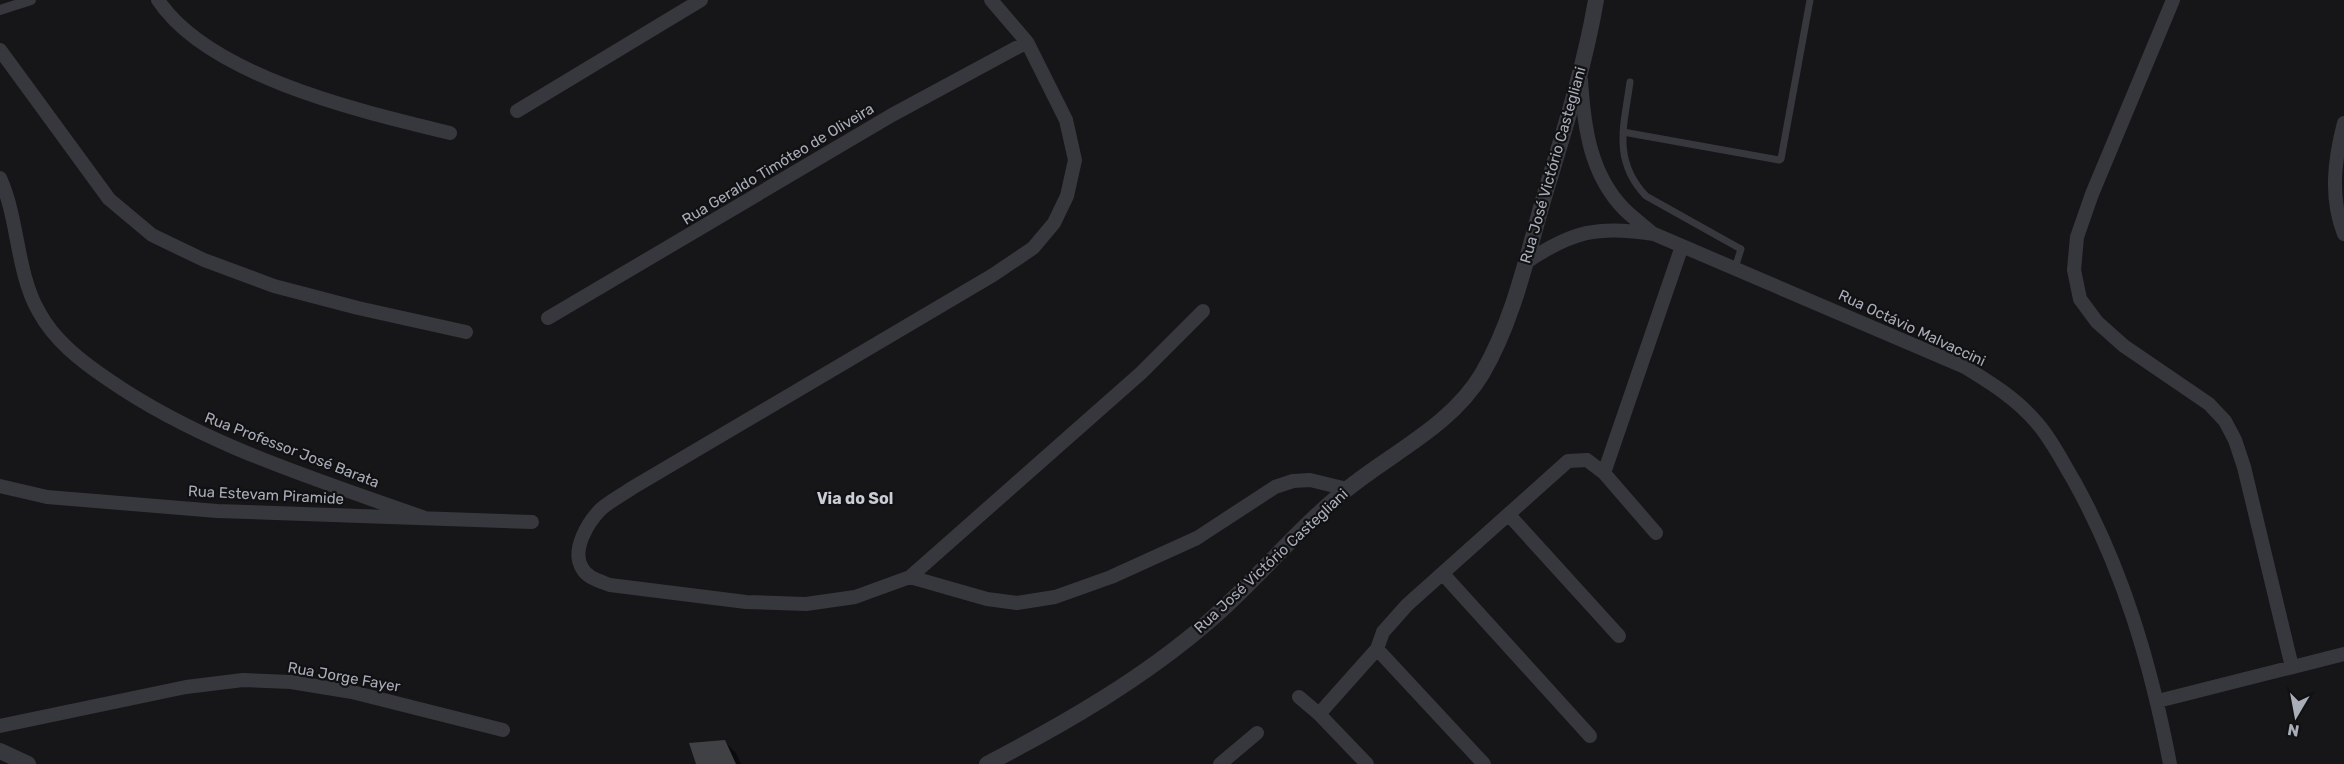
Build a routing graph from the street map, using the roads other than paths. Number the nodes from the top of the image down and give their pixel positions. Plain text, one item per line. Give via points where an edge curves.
1 (31, 0) edge
2 (158, 0) edge
3 (701, 0) edge
4 (991, 0) edge
5 (1596, 0) edge
6 (1810, 0) edge
7 (2173, 0) edge
8 (0, 10) edge
9 (1027, 42) junction
10 (0, 50) edge
11 (1581, 74) junction
12 (1630, 82) dead end
13 (517, 111) dead end
14 (2344, 123) edge
15 (1623, 132) junction
16 (450, 133) dead end
17 (0, 178) edge
18 (1654, 234) junction
19 (2344, 234) edge
20 (1682, 246) junction
21 (1525, 263) junction
22 (1735, 268) junction
23 (1203, 311) dead end
24 (548, 318) dead end
25 (466, 332) dead end
26 (1604, 473) junction
27 (0, 486) edge
28 (1347, 489) junction
29 (1509, 515) junction
30 (425, 518) junction
31 (532, 522) dead end
32 (1656, 533) dead end
33 (1443, 574) junction
34 (910, 577) junction
35 (1619, 636) dead end
36 (1377, 649) junction
37 (2344, 654) edge
38 (2292, 667) junction
39 (1299, 697) dead end
40 (2157, 702) junction
41 (1319, 714) junction
42 (0, 726) edge
43 (503, 730) dead end
44 (1257, 733) dead end
45 (1590, 736) dead end
46 (0, 751) edge
47 (1237, 759) edge
48 (28, 764) edge
49 (987, 764) edge
50 (1220, 764) edge
51 (1367, 764) edge
52 (1484, 764) edge
53 (2169, 764) edge

1 - 8 street
2 - 16 street via 199,41 249,70 313,95
3 - 13 street
4 - 9 street
5 - 11 street, Rua José Victório Castegliani
6 - 15 lane via 1781,159
7 - 38 street via 2092,194 2077,237 2074,270 2080,299 2097,322 2124,346 2208,404 2225,421 2244,467
9 - 24 street, Rua Geraldo Timóteo de Oliveira via 891,115
9 - 34 street via 1066,120 1074,160 1067,196 1054,223 1034,248 632,488 601,510 585,530 579,552 582,568 592,578 609,585 746,602 806,604 855,597
10 - 25 street via 109,199 152,235 204,260 274,285
11 - 18 street, Rua Octávio Malvaccini via 1583,110 1596,166 1607,189 1624,209
11 - 21 street, Rua José Victório Castegliani
12 - 15 lane
14 - 19 street via 2334,178 2336,215
15 - 22 lane via 1622,153 1635,185 1646,196 1741,249
17 - 30 street, Rua Professor José Barata via 30,292 39,312 59,339 88,365 139,401 214,440
18 - 20 street, Rua Octávio Malvaccini
18 - 21 street, Rua Octávio Malvaccini via 1602,229 1557,243
20 - 22 street, Rua Octávio Malvaccini
20 - 26 street
21 - 28 street, Rua José Victório Castegliani via 1498,343 1457,406
22 - 40 street, Rua Octávio Malvaccini via 1965,367 2004,392 2037,422 2084,498 2115,565
23 - 34 street via 1141,372
26 - 29 street via 1587,460 1568,461
26 - 32 street
27 - 30 street, Rua Estevam Piramide via 46,497 217,511
28 - 34 street via 1310,480 1275,487 1197,538 1111,577 1055,597 1017,603 987,599
28 - 49 street, Rua José Victório Castegliani via 1209,622 1158,661 1101,700
29 - 33 street
29 - 35 street
30 - 31 street, Rua Estevam Piramide
33 - 36 street via 1383,632
33 - 45 street
36 - 41 street
36 - 52 street
37 - 38 street
38 - 40 street
39 - 41 street
40 - 53 street, Rua Octávio Malvaccini
41 - 51 street
42 - 43 street, Rua Jorge Fayer via 186,687 243,680 291,682 352,692
44 - 47 street
46 - 48 street
47 - 50 street

